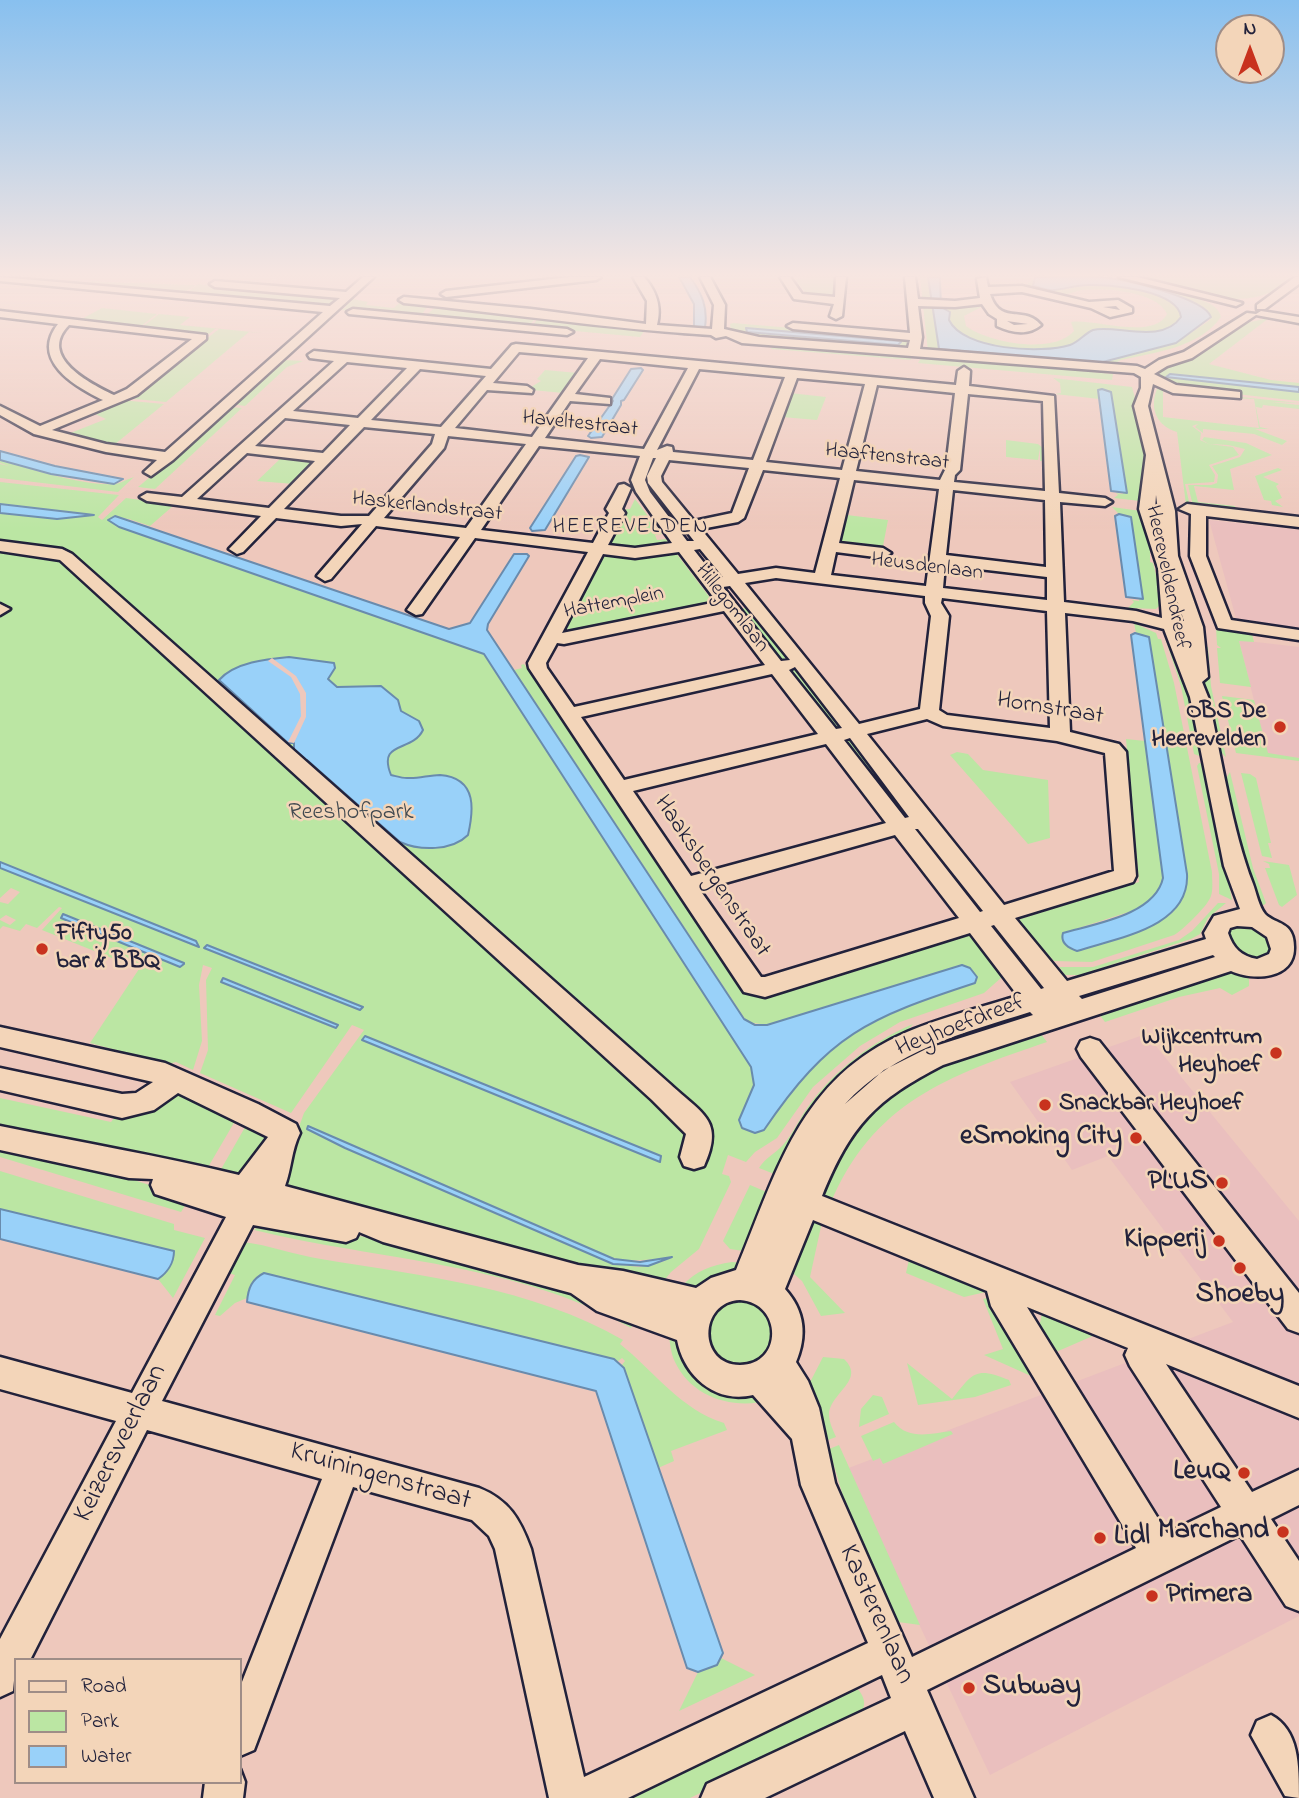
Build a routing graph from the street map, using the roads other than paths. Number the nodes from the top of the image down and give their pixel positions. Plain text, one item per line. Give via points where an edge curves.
1 (59, 361) edge
2 (172, 361) edge
3 (275, 361) edge
4 (341, 361) edge
5 (374, 361) edge
6 (505, 361) edge
7 (592, 361) edge
8 (654, 361) edge
9 (947, 361) edge
10 (1171, 361) edge
11 (960, 364) junction
12 (417, 365) junction
13 (702, 365) junction
14 (494, 373) junction
15 (792, 374) junction
16 (1140, 374) junction
17 (872, 382) junction
18 (483, 386) junction
19 (527, 390) dead end
20 (962, 390) junction
21 (1235, 395) dead end
22 (566, 397) junction
23 (114, 400) junction
24 (605, 401) dead end
25 (0, 410) edge
26 (282, 414) junction
27 (361, 422) junction
28 (39, 431) junction
29 (444, 431) junction
30 (535, 441) junction
31 (244, 449) junction
32 (657, 454) junction
33 (1152, 456) junction
34 (168, 457) junction
35 (326, 458) junction
36 (758, 465) junction
37 (151, 472) dead end
38 (849, 475) junction
39 (947, 485) junction
40 (624, 488) dead end
41 (1051, 496) junction
42 (147, 497) dead end
43 (186, 501) junction
44 (1105, 502) dead end
45 (1147, 506) junction
46 (1167, 509) junction
47 (1196, 511) junction
48 (273, 512) junction
49 (372, 521) junction
50 (1299, 522) edge
51 (689, 527) junction
52 (670, 531) junction
53 (470, 533) junction
54 (702, 544) junction
55 (0, 546) edge
56 (683, 547) junction
57 (830, 547) junction
58 (597, 549) junction
59 (237, 550) dead end
60 (883, 553) dead end
61 (937, 559) junction
62 (1054, 573) junction
63 (325, 576) dead end
64 (822, 578) junction
65 (732, 580) junction
66 (712, 584) junction
67 (934, 591) junction
68 (728, 605) junction
69 (1054, 606) junction
70 (416, 610) dead end
71 (1170, 620) junction
72 (1193, 623) junction
73 (1299, 635) edge
74 (551, 637) junction
75 (800, 661) junction
76 (776, 668) junction
77 (1199, 697) junction
78 (929, 713) junction
79 (569, 714) junction
80 (853, 732) junction
81 (1057, 736) junction
82 (831, 737) junction
83 (619, 788) junction
84 (923, 820) junction
85 (901, 826) junction
86 (1235, 866) joint
87 (685, 886) junction
88 (999, 915) junction
89 (1246, 919) junction
90 (976, 922) junction
91 (1227, 952) junction
92 (1294, 955) edge
93 (1069, 1001) junction
94 (1043, 1010) junction
95 (0, 1037) edge
96 (1090, 1049) dead end
97 (0, 1079) edge
98 (175, 1079) junction
99 (0, 1138) edge
100 (694, 1157) dead end
101 (130, 1165) joint
102 (253, 1198) junction
103 (805, 1203) junction
104 (383, 1228) joint
105 (1004, 1284) junction
106 (756, 1290) junction
107 (695, 1316) junction
108 (1299, 1318) edge
109 (1151, 1351) junction
110 (768, 1371) junction
111 (0, 1373) edge
112 (1299, 1402) edge
113 (140, 1411) junction
114 (805, 1429) joint
115 (343, 1468) junction
116 (1299, 1487) edge
117 (1246, 1513) junction
118 (1160, 1554) junction
119 (1299, 1593) edge
120 (0, 1678) edge
121 (903, 1680) junction
122 (242, 1731) edge
123 (1271, 1735) dead end
124 (1299, 1782) edge
125 (569, 1798) edge
126 (584, 1798) edge
127 (721, 1798) edge
128 (954, 1798) edge

1 - 23 street via 71,377
2 - 23 street via 136,390
3 - 34 street
4 - 26 street
5 - 12 street
6 - 14 street
7 - 22 street
8 - 13 street
9 - 11 street
10 - 16 street
11 - 16 street via 1012,362
11 - 20 street
12 - 14 street
12 - 27 street
13 - 15 street
13 - 32 street, Hillegomlaan
14 - 18 street
15 - 17 street
15 - 36 street
16 - 21 street via 1173,388
16 - 33 street, Heereveldendreef via 1136,396 1149,431
17 - 20 street
17 - 38 street
18 - 19 street
18 - 29 street
20 - 39 street via 953,470
20 - 41 street via 1047,398
22 - 24 street
22 - 30 street
23 - 28 street
25 - 28 street
26 - 27 street, Haveltestraat
26 - 31 street
27 - 29 street, Haveltestraat
27 - 35 street
28 - 34 street
29 - 30 street, Haveltestraat
29 - 49 street via 439,445
30 - 32 street, Haveltestraat
30 - 53 street
31 - 35 street
31 - 43 street
32 - 36 street, Haaftenstraat
32 - 51 street, Hillegomlaan via 655,483
32 - 52 street, Hillegomlaan via 638,480
33 - 45 street, Heereveldendreef
33 - 46 street, Heereveldendreef
34 - 37 street
35 - 48 street
36 - 38 street, Haaftenstraat
36 - 51 street via 739,515
38 - 39 street, Haaftenstraat
38 - 57 street
39 - 41 street, Haaftenstraat
39 - 61 street
40 - 58 street, Hattemplein via 614,509 617,513
41 - 44 street, Haaftenstraat
41 - 62 street
42 - 43 street, Haskerlandstraat
43 - 48 street, Haskerlandstraat
45 - 46 street
45 - 71 street, Heereveldendreef via 1167,568
46 - 47 street
46 - 72 street, Heereveldendreef via 1170,556
47 - 50 street
47 - 73 street via 1198,556 1223,624
48 - 49 street, Haskerlandstraat
48 - 59 street
49 - 53 street, Haskerlandstraat
49 - 63 street
51 - 52 street
51 - 54 street, Hillegomlaan
52 - 56 street, Hillegomlaan
53 - 58 street, Haskerlandstraat
53 - 70 street
54 - 56 street, Haskerlandstraat
54 - 65 street, Hillegomlaan
55 - 100 street via 62,554 661,1092 700,1130
56 - 58 street, Haskerlandstraat via 643,554
56 - 66 street, Hillegomlaan
57 - 60 street
57 - 64 street
58 - 74 street, Hattemplein
61 - 62 street
61 - 67 street
62 - 69 street
64 - 65 street, Heusdenlaan via 775,573
64 - 67 street, Heusdenlaan
65 - 66 street, Heusdenlaan
65 - 75 street, Hillegomlaan
66 - 68 street, Hillegomlaan
67 - 69 street, Heusdenlaan
67 - 78 street via 933,603 940,615
68 - 74 street, Hattemplein via 564,639
68 - 76 street, Hillegomlaan
69 - 71 street, Heusdenlaan
69 - 81 street
71 - 72 street, Heusdenlaan
71 - 77 street, Heereveldendreef
72 - 77 street, Heereveldendreef
74 - 79 street, Haaksbergenstraat via 538,668
75 - 76 street
75 - 80 street, Hillegomlaan
76 - 79 street
76 - 82 street, Hillegomlaan
77 - 86 street, Heereveldendreef
78 - 80 street
78 - 81 street, Hornstraat via 943,720
79 - 83 street, Haaksbergenstraat
80 - 82 street
80 - 84 street, Hillegomlaan
81 - 88 street, Hornstraat via 1105,745 1116,752 1125,876
82 - 83 street
82 - 85 street, Hillegomlaan
83 - 87 street, Haaksbergenstraat
84 - 85 street
84 - 88 street, Hillegomlaan
85 - 87 street
85 - 90 street, Hillegomlaan
86 - 89 street, Heereveldendreef
87 - 90 street, Haaksbergenstraat via 752,985 758,987
88 - 90 street
88 - 93 street, Hillegomlaan
89 - 91 street via 1219,925 1216,933
89 - 92 street via 1277,930
90 - 94 street, Hillegomlaan
91 - 92 street via 1265,970 1282,966
91 - 93 street, Heyhoefdreef
93 - 94 street, Heyhoefdreef
94 - 103 street, Heyhoefdreef via 893,1078 845,1121
94 - 106 street, Heyhoefdreef via 906,1044 840,1089 815,1121 798,1155
95 - 98 street
96 - 108 street
97 - 98 street via 135,1107
98 - 102 street, Keizersveerlaan via 286,1133 278,1150 279,1164
99 - 101 street
101 - 102 street via 144,1177
102 - 104 street via 356,1230
102 - 113 street, Keizersveerlaan
103 - 105 street
103 - 106 street, Heyhoefdreef
104 - 107 street via 578,1280 608,1300
105 - 109 street
105 - 118 street via 1002,1295
106 - 107 street via 719,1288
106 - 110 street via 782,1311 788,1331 786,1351
107 - 110 street via 694,1345 712,1371 735,1380
109 - 112 street
109 - 117 street
110 - 114 street, Kasterenlaan
111 - 113 street, Kruiningenstraat
113 - 115 street, Kruiningenstraat
113 - 120 street, Keizersveerlaan
114 - 121 street, Kasterenlaan via 818,1485
115 - 122 street
115 - 125 street, Kruiningenstraat via 479,1506 505,1524
116 - 117 street
117 - 118 street
117 - 119 street
118 - 121 street
121 - 126 street
121 - 127 street
121 - 128 street, Kasterenlaan
123 - 124 street

